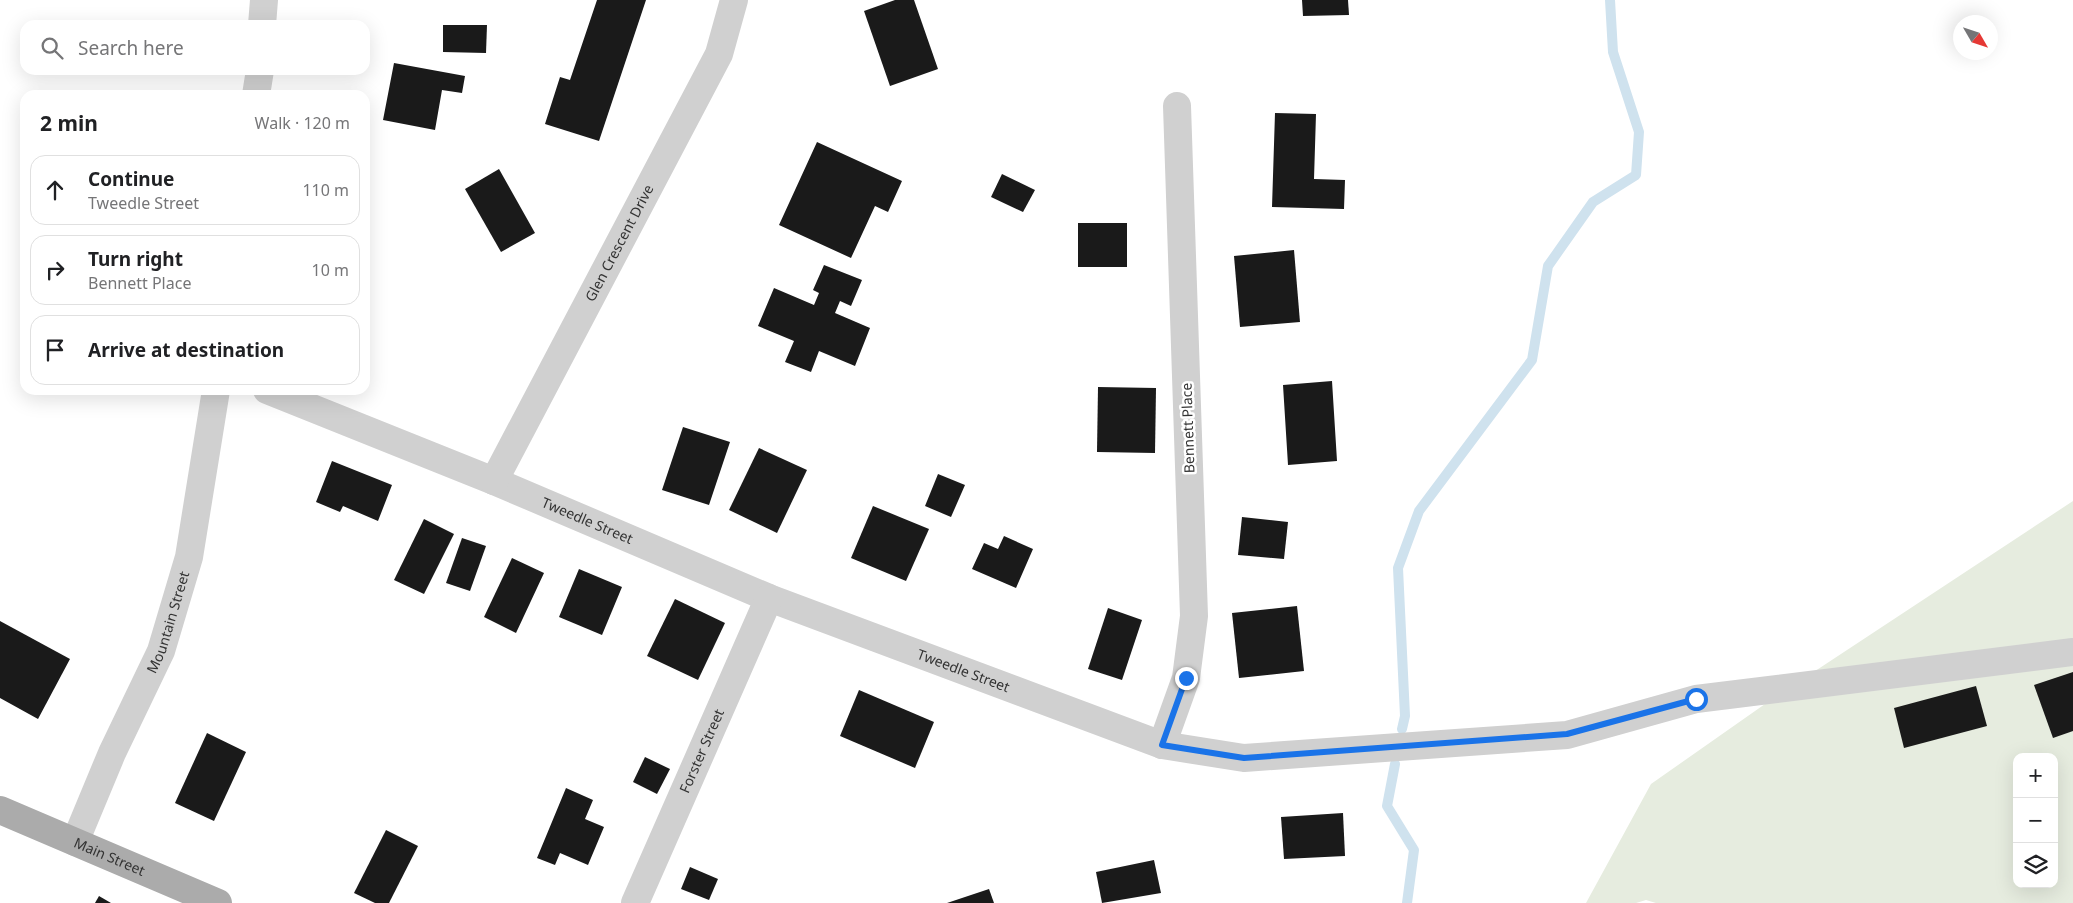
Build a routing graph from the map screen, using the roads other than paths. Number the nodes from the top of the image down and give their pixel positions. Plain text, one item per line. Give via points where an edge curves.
1 (264, 0) edge
2 (734, 0) edge
3 (262, 20) edge
4 (259, 75) edge
5 (257, 90) edge
6 (1177, 106) dead end
7 (215, 395) edge
8 (279, 395) edge
9 (494, 481) junction
10 (769, 598) junction
11 (2073, 652) edge
12 (1162, 745) junction
13 (0, 810) edge
14 (75, 842) junction
15 (218, 903) edge
16 (636, 903) edge

1 - 3 street
2 - 9 street, Glen Crescent Drive via 719,54
4 - 5 street
6 - 12 street, Bennett Place via 1194,616 1186,678
7 - 14 street, Mountain Street via 189,557 160,650
8 - 9 street, Tweedle Street
9 - 10 street, Tweedle Street
10 - 12 street, Tweedle Street
10 - 16 street, Forster Street
11 - 12 street, Tweedle Street via 1696,699 1567,734 1244,758
13 - 14 main road, Main Street
14 - 15 main road, Main Street

